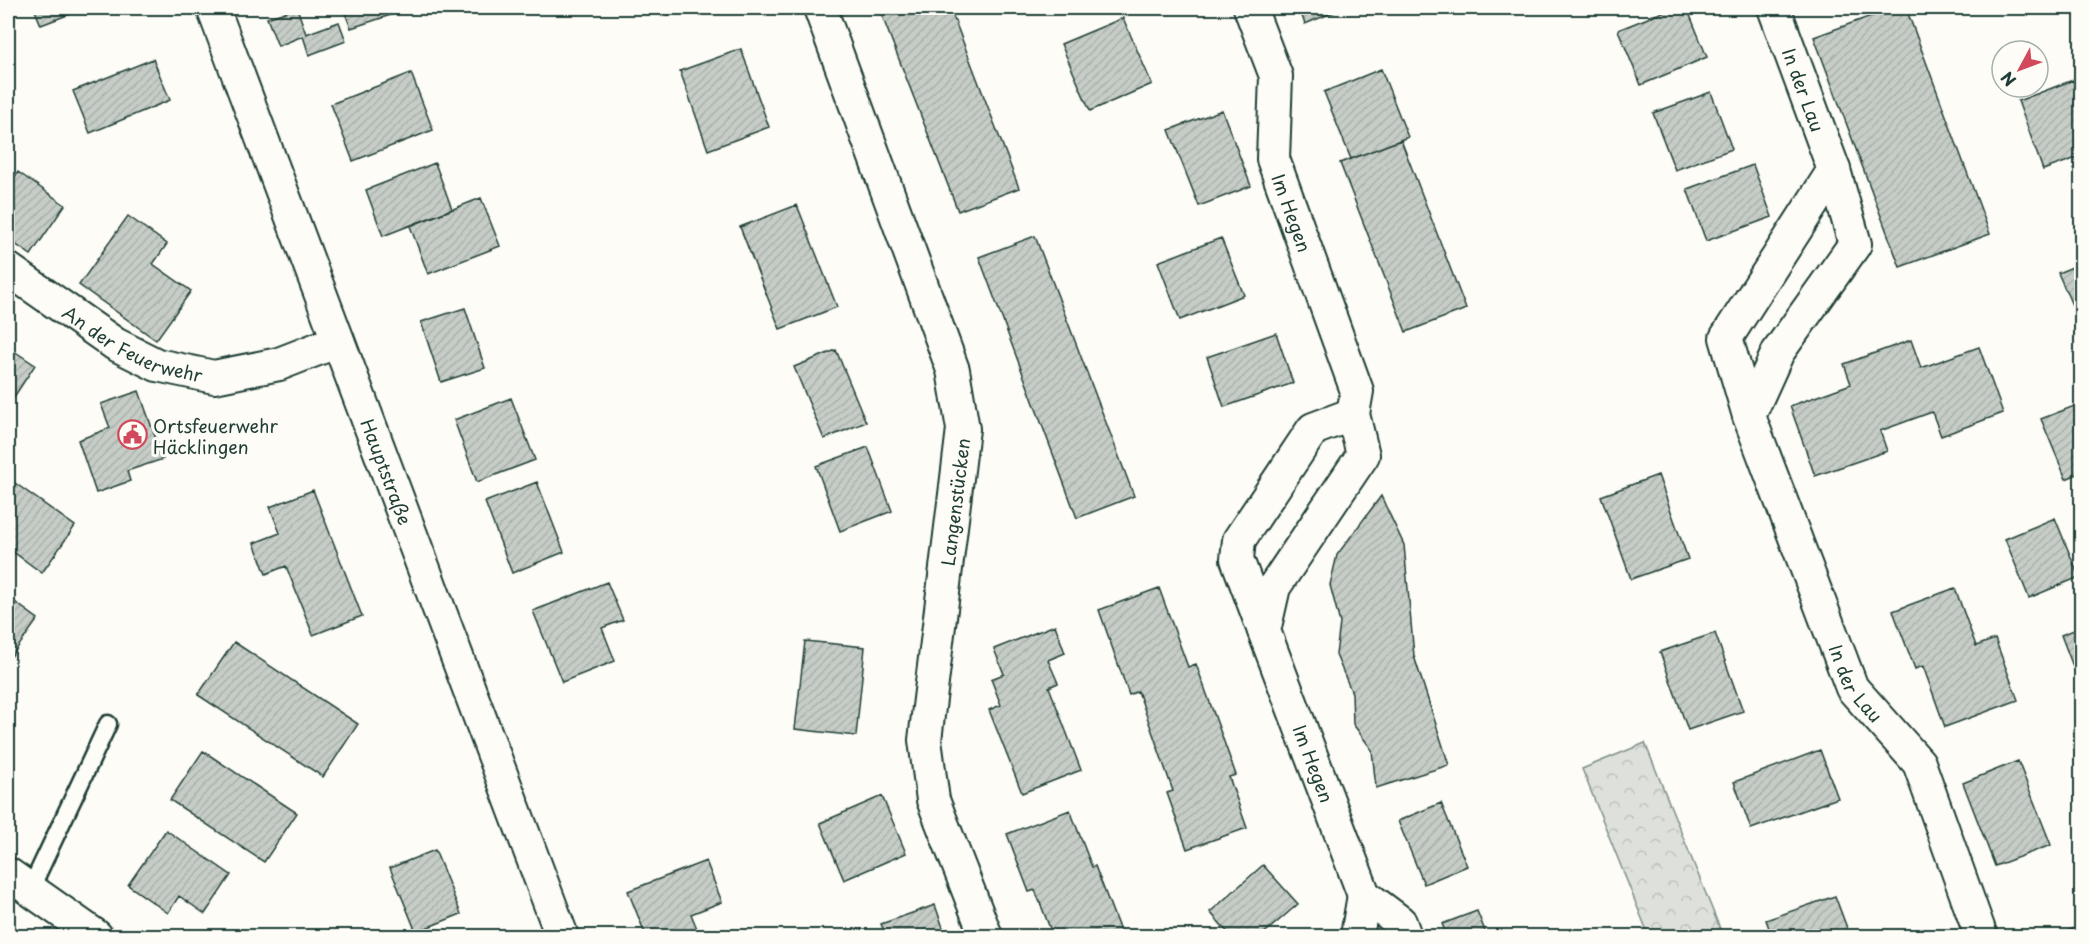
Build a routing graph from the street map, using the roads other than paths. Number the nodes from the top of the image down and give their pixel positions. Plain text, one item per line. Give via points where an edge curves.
1 (213, 8) edge
2 (820, 8) edge
3 (1250, 8) edge
4 (1774, 8) edge
5 (1834, 170) junction
6 (8, 269) edge
7 (338, 340) junction
8 (1353, 414) junction
9 (1749, 416) junction
10 (1264, 632) junction
11 (108, 724) dead end
12 (19, 882) edge
13 (1364, 895) junction
14 (96, 936) edge
15 (561, 936) edge
16 (986, 936) edge
17 (1357, 936) edge
18 (1405, 936) edge
19 (1981, 936) edge

1 - 7 street, Hauptstraße
2 - 16 street, Langenstücken via 955,382 963,429 926,740 933,800
3 - 8 street, Im Hegen via 1276,75 1273,159 1357,391
4 - 5 street, In der Lau
5 - 9 street, In der Lau via 1855,244 1778,352
5 - 9 street, In der Lau via 1726,338
6 - 7 street, An der Feuerwehr via 115,344 157,365 214,377 279,364
7 - 15 street, Hauptstraße
8 - 10 street, Im Hegen via 1363,455 1274,587
8 - 10 street, Im Hegen via 1313,429 1239,540 1237,559
9 - 19 street, In der Lau via 1852,688 1919,763
10 - 13 street, Im Hegen
11 - 12 lane
12 - 14 street
13 - 17 street
13 - 18 street via 1400,922

